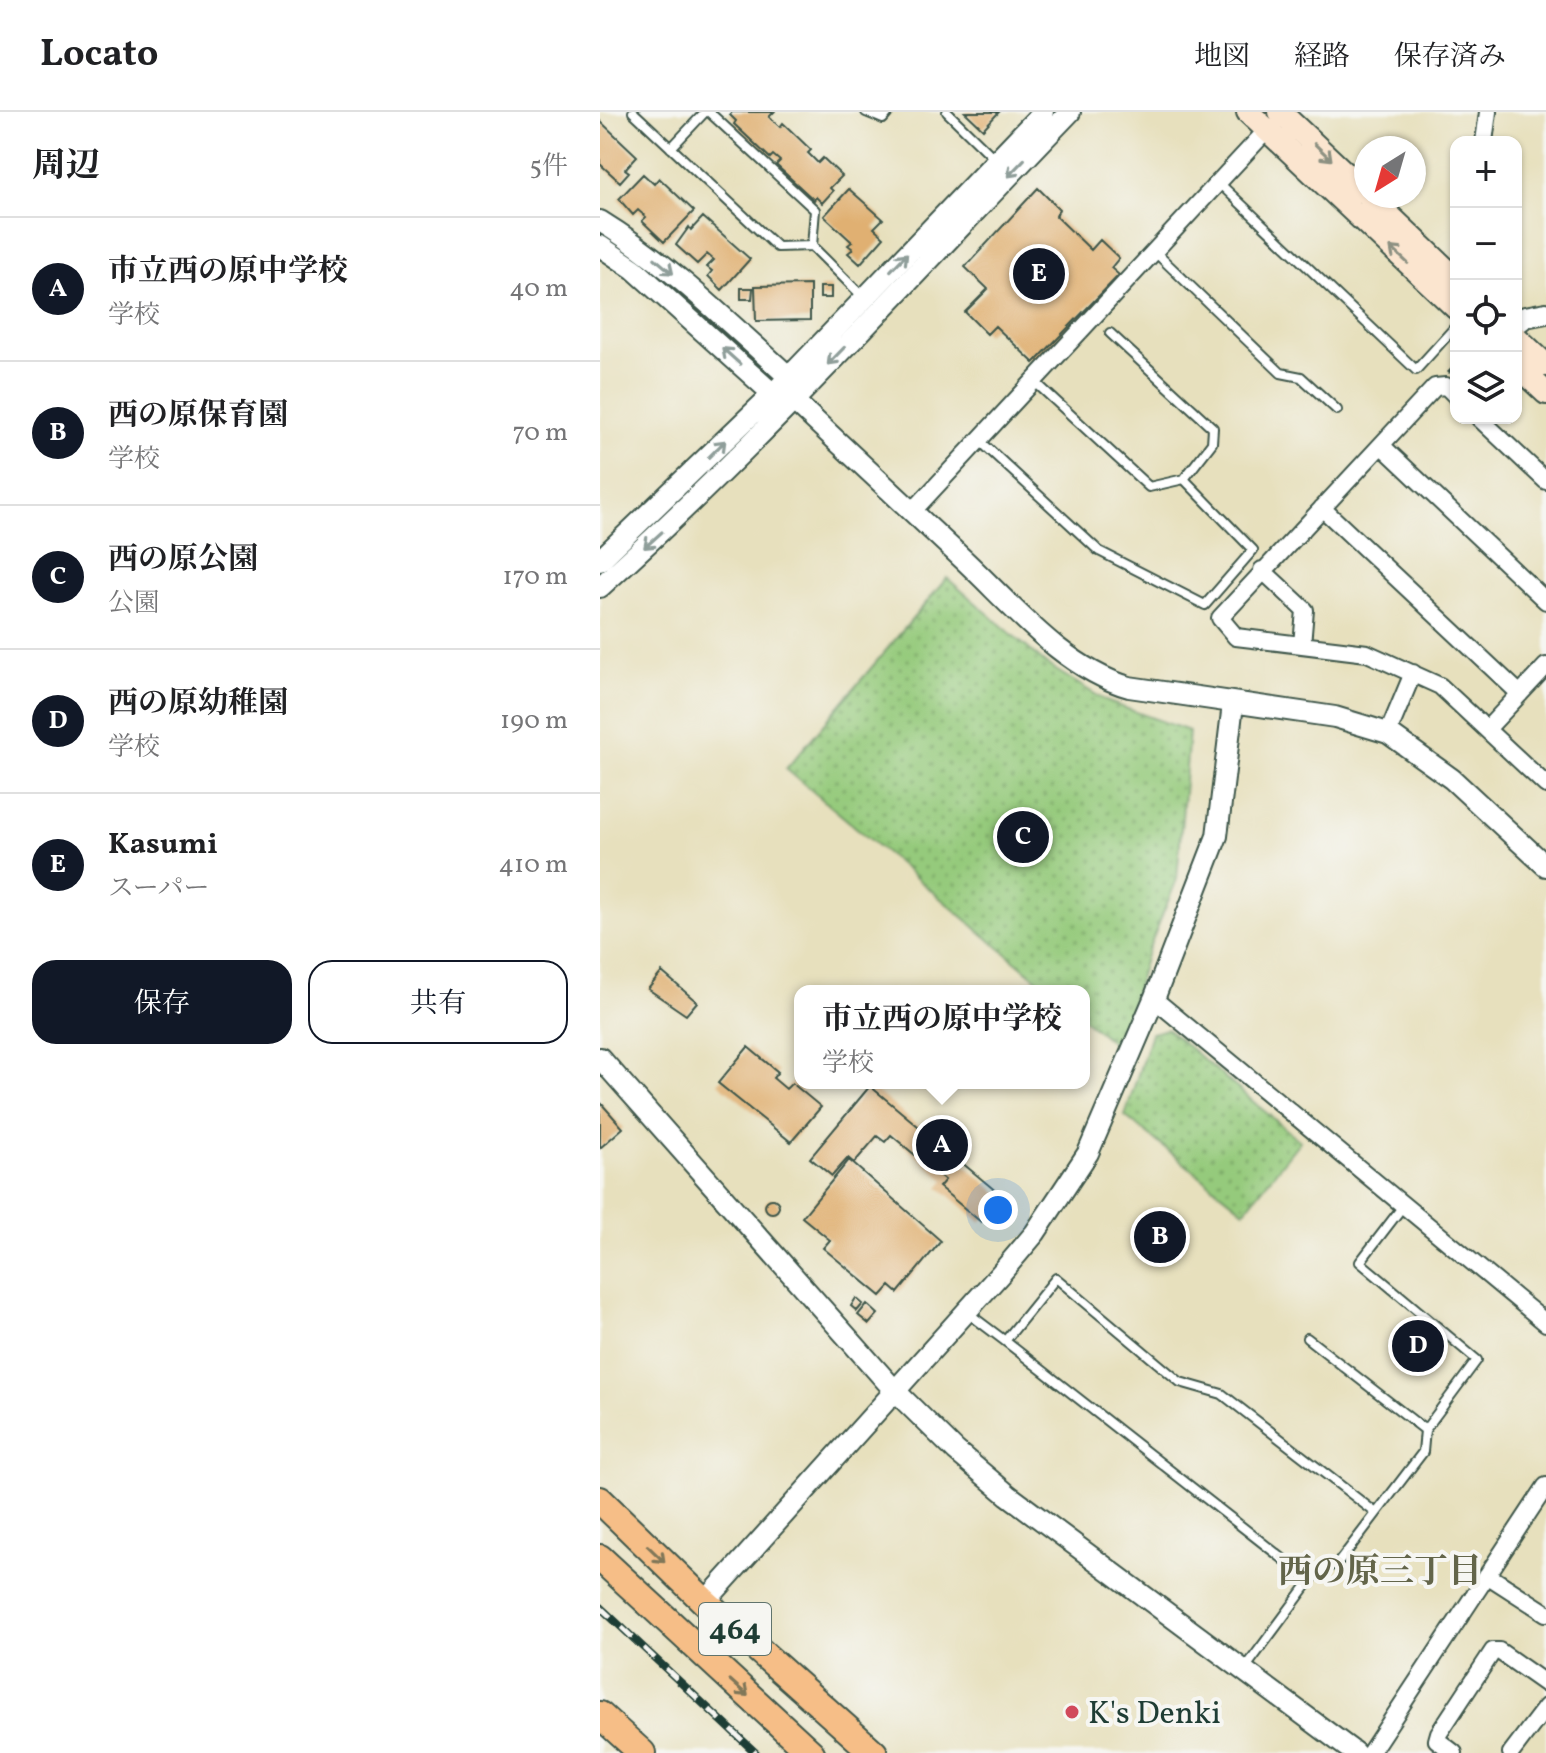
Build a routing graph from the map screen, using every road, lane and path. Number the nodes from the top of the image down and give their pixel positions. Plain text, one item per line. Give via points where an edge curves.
1 (633, 112) edge
2 (707, 112) edge
3 (866, 112) edge
4 (889, 112) edge
5 (947, 112) edge
6 (1043, 112) edge
7 (1070, 112) edge
8 (1248, 112) edge
9 (1488, 112) edge
10 (1274, 121) edge
11 (1485, 136) edge
12 (671, 148) junction
13 (997, 160) junction
14 (1218, 182) junction
15 (1354, 183) edge
16 (1383, 208) edge
17 (600, 221) edge
18 (600, 246) edge
19 (812, 246) junction
20 (1154, 251) junction
21 (1450, 270) edge
22 (864, 298) junction
23 (1450, 302) edge
24 (1546, 313) edge
25 (1522, 319) edge
26 (1110, 333) dead end
27 (1450, 333) edge
28 (1522, 343) edge
29 (1546, 365) edge
30 (1522, 371) edge
31 (789, 377) junction
32 (1034, 381) junction
33 (1450, 390) edge
34 (1546, 393) edge
35 (773, 394) junction
36 (793, 400) junction
37 (1337, 410) dead end
38 (1485, 424) edge
39 (979, 440) junction
40 (1381, 445) junction
41 (1184, 479) junction
42 (1546, 481) edge
43 (1322, 508) junction
44 (912, 512) junction
45 (600, 560) edge
46 (1262, 570) junction
47 (600, 587) edge
48 (1546, 601) edge
49 (1302, 645) junction
50 (1546, 668) edge
51 (1413, 673) junction
52 (1520, 694) junction
53 (1233, 704) junction
54 (1487, 729) junction
55 (1388, 733) junction
56 (1546, 785) edge
57 (1546, 866) edge
58 (1154, 999) junction
59 (600, 1058) edge
60 (1403, 1206) junction
61 (967, 1312) junction
62 (1546, 1323) edge
63 (1307, 1338) dead end
64 (1005, 1341) junction
65 (895, 1391) junction
66 (1425, 1430) junction
67 (1546, 1486) edge
68 (600, 1500) edge
69 (1376, 1513) junction
70 (600, 1558) edge
71 (1487, 1575) junction
72 (1310, 1580) junction
73 (705, 1602) junction
74 (1546, 1613) edge
75 (1244, 1670) junction
76 (1546, 1684) edge
77 (1546, 1707) edge
78 (600, 1715) edge
79 (642, 1753) edge
80 (811, 1753) edge
81 (874, 1753) edge
82 (1355, 1753) edge
83 (1370, 1753) edge
84 (1454, 1753) edge
85 (1511, 1753) edge

1 - 12 lane
2 - 12 lane
2 - 19 lane via 815,210
3 - 4 lane via 883,119
5 - 13 lane
6 - 13 street
7 -> 36 street
8 - 10 main road
9 - 11 street
10 - 14 street
10 -> 15 main road
23 -> 10 main road
12 - 19 lane via 777,247
22 -> 13 street
14 - 20 street
14 - 27 lane via 1416,370
16 - 21 main road
17 -> 31 street via 639,245
35 -> 18 street via 634,269
19 - 22 lane
20 - 32 street
20 - 37 lane via 1281,373 1301,377
22 - 31 street
24 - 25 street
26 - 41 lane via 1213,428 1212,443
28 - 29 main road
30 - 34 main road
31 - 35 street
31 - 36 street
32 - 39 street
32 - 41 lane via 1149,487
33 - 40 street via 1435,387
35 - 36 street
45 -> 35 street
36 - 44 street
36 -> 47 street
38 - 42 street
39 - 41 lane via 1099,551 1205,605 1253,550
39 - 44 street
40 - 43 street
40 - 48 street
43 - 46 street
43 - 52 street
44 - 53 street via 1087,669 1129,687
46 - 49 street via 1305,610
46 - 49 street via 1224,612 1222,625 1236,637
49 - 51 street via 1367,653
50 - 52 street
51 - 54 street via 1440,686
51 - 55 street
52 - 54 street
53 - 55 street via 1335,717
53 - 58 street via 1217,836
54 - 56 street
55 - 57 street via 1452,779
58 - 60 street
58 - 61 street via 1088,1153 1035,1233
59 - 65 street
60 - 62 street
60 - 66 lane via 1360,1262 1477,1360
61 - 64 lane
61 - 65 street
63 - 66 lane
64 - 69 lane via 1056,1278 1180,1382 1222,1394
64 - 72 lane
65 - 73 street
65 - 75 street via 982,1474
66 - 69 lane via 1423,1452
67 - 71 street
68 -> 73 highway, 464
69 - 72 lane via 1339,1562
70 -> 80 highway, 464
71 - 74 street
71 - 83 street
72 - 75 lane
73 - 81 highway, 464
75 - 82 street
76 - 84 street via 1493,1651 1439,1733 1437,1740
77 - 85 street
78 - 79 highway

